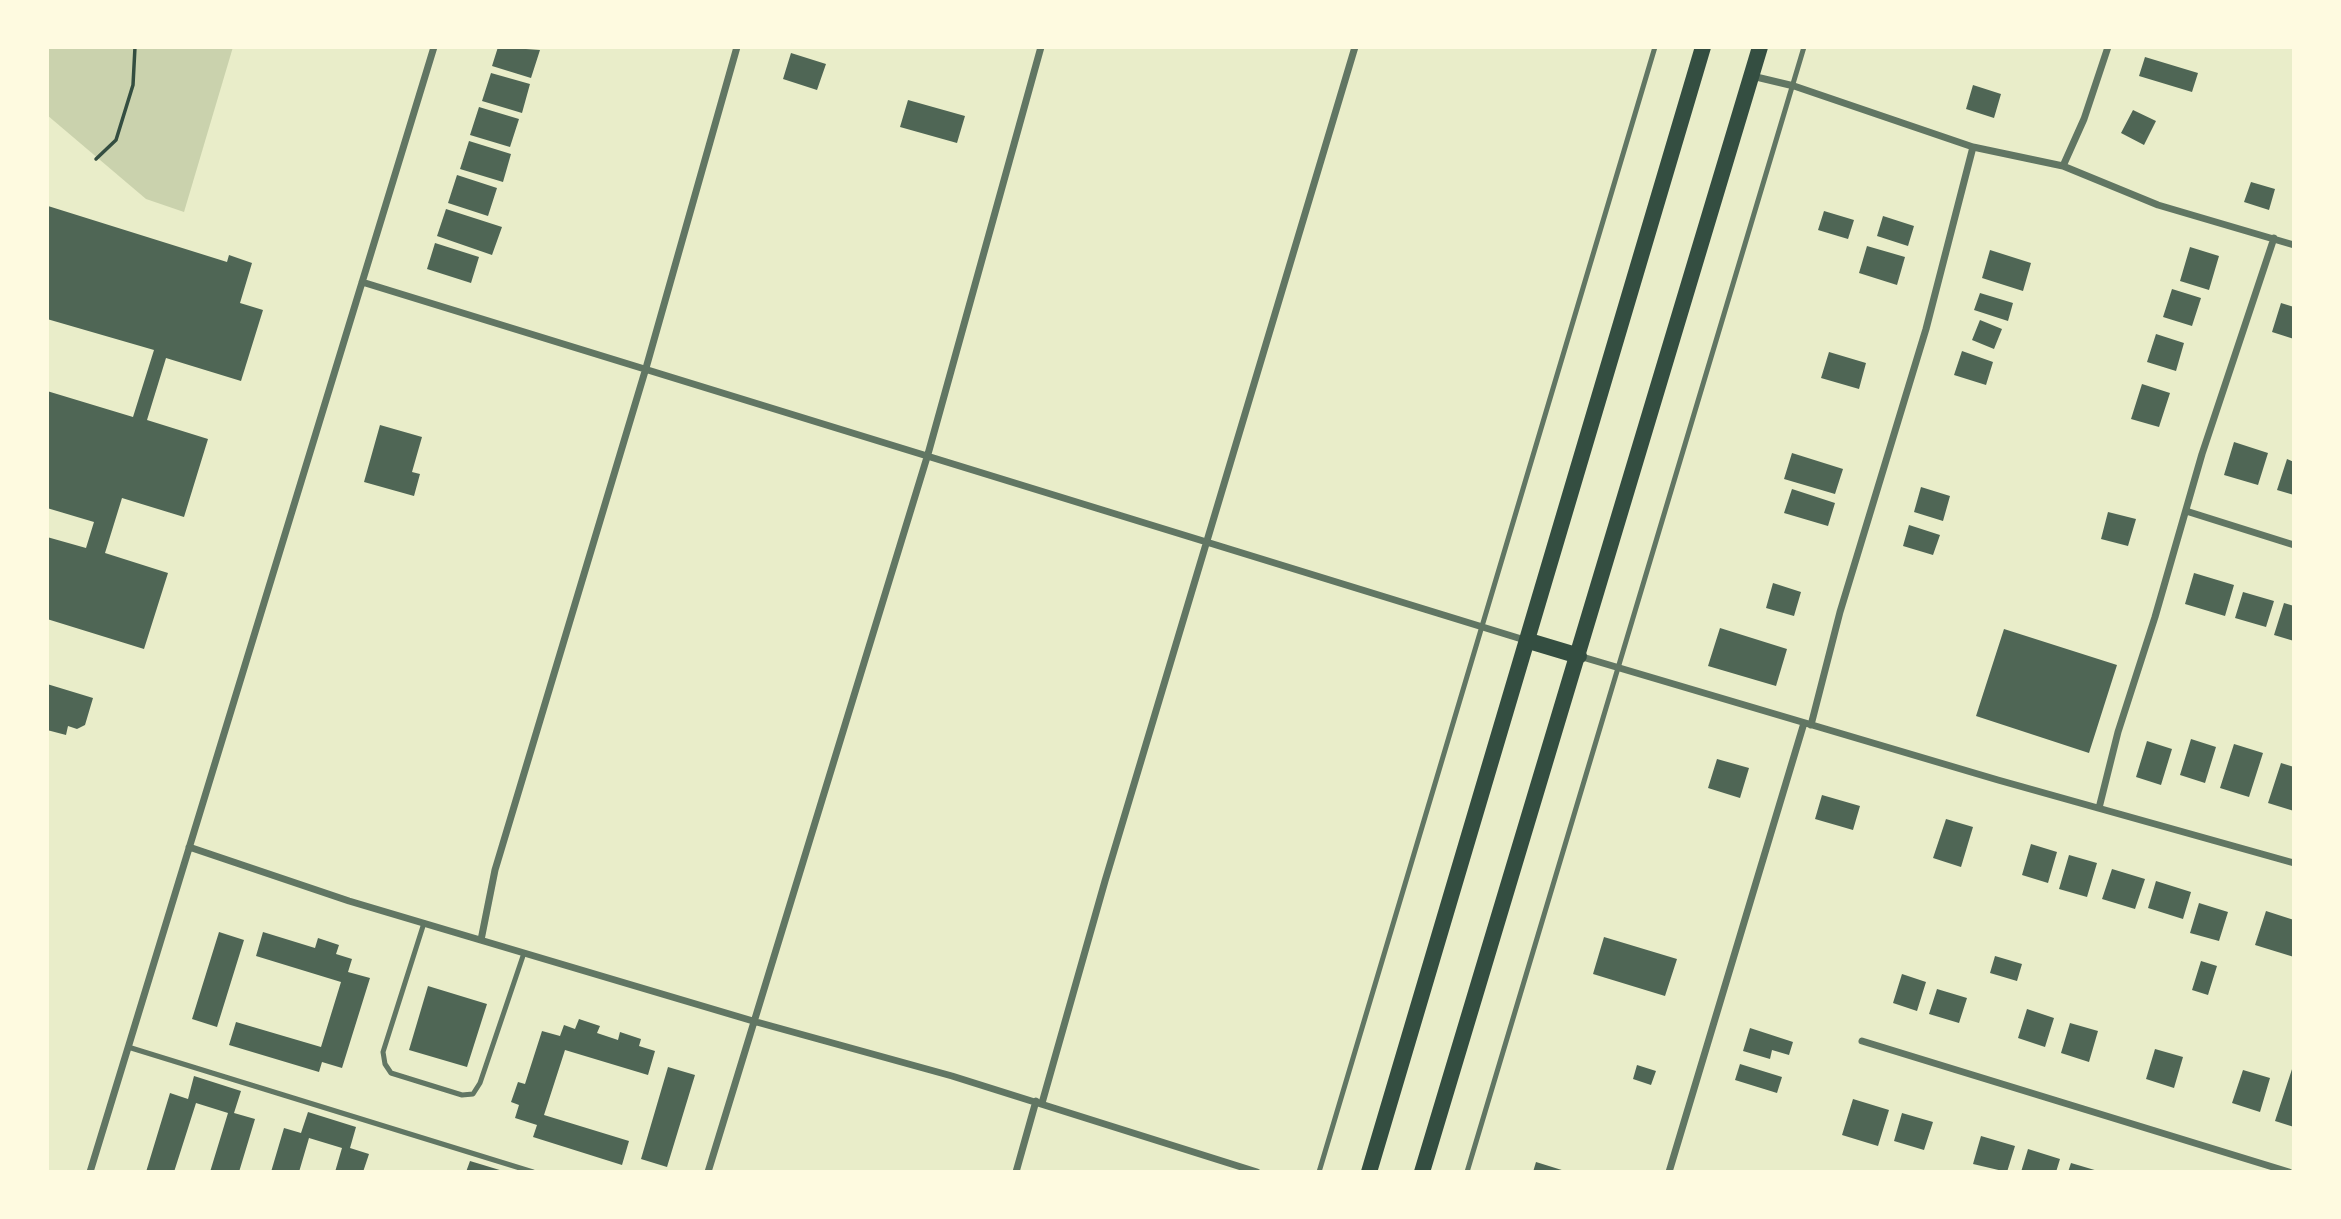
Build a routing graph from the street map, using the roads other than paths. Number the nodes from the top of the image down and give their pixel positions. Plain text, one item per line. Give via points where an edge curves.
1 (434, 47) edge
2 (737, 47) edge
3 (1041, 47) edge
4 (1355, 47) edge
5 (1655, 47) edge
6 (1703, 47) edge
7 (1760, 47) edge
8 (1804, 47) edge
9 (2108, 47) edge
10 (1752, 76) junction
11 (1794, 86) junction
12 (1973, 147) junction
13 (2063, 166) junction
14 (2274, 238) junction
15 (2294, 245) edge
16 (362, 282) junction
17 (646, 369) junction
18 (928, 454) junction
19 (2186, 511) junction
20 (1208, 540) junction
21 (2294, 545) edge
22 (1484, 627) junction
23 (1529, 641) junction
24 (1579, 656) junction
25 (1619, 668) junction
26 (1808, 724) junction
27 (2099, 808) junction
28 (189, 847) junction
29 (2294, 863) edge
30 (424, 923) junction
31 (481, 940) junction
32 (524, 953) junction
33 (753, 1021) junction
34 (1862, 1041) dead end
35 (128, 1047) junction
36 (1039, 1102) junction
37 (90, 1172) edge
38 (533, 1172) edge
39 (708, 1172) edge
40 (1016, 1172) edge
41 (1257, 1172) edge
42 (1319, 1172) edge
43 (1369, 1172) edge
44 (1422, 1172) edge
45 (1467, 1172) edge
46 (1669, 1172) edge
47 (2289, 1172) edge

1 - 16 street
2 - 17 street
3 - 18 street
4 - 20 street
5 - 22 lane
6 - 23 main road
7 - 10 main road
8 - 11 lane
9 - 13 street
10 - 11 street
10 - 24 main road
11 - 12 street
11 - 25 lane
12 - 13 street
12 - 26 street via 1926,329
13 - 14 street via 2158,205
14 - 15 street
14 - 19 street
16 - 17 street
16 - 28 street
17 - 18 street
17 - 31 street via 495,870
18 - 20 street
18 - 33 street
19 - 21 street
19 - 27 street
20 - 22 street
20 - 36 street
22 - 23 street
22 - 42 lane
23 - 24 main road
23 - 43 main road
24 - 25 street
24 - 44 main road
25 - 26 street
25 - 45 lane
26 - 27 street
26 - 46 street
27 - 29 street
28 - 30 street
28 - 35 street
30 - 31 street
30 - 32 lane via 383,1052 385,1064 391,1073 462,1095 473,1094 480,1083
31 - 32 street
32 - 33 street
33 - 36 street
33 - 39 street
34 - 47 street
35 - 37 street
35 - 38 lane
36 - 40 street
36 - 41 street

